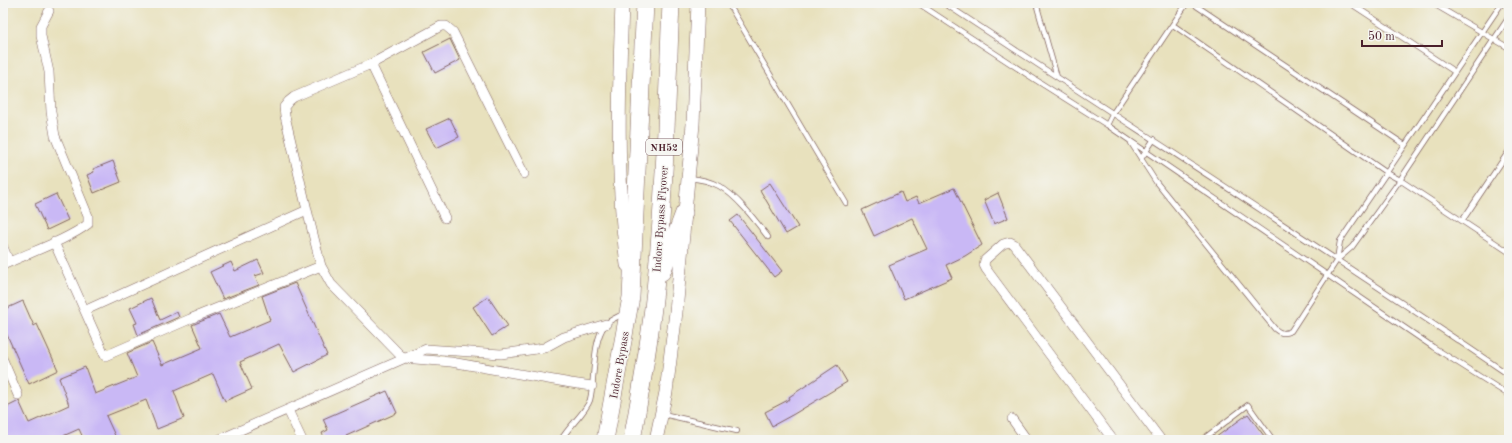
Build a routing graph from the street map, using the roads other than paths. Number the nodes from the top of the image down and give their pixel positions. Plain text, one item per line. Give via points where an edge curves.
1 (622, 3) edge
2 (646, 3) edge
3 (671, 3) edge
4 (698, 3) edge
5 (728, 3) edge
6 (918, 3) edge
7 (944, 3) edge
8 (1036, 3) edge
9 (1187, 3) edge
10 (1192, 3) edge
11 (1350, 3) edge
12 (1432, 3) edge
13 (1502, 3) edge
14 (49, 11) dead end
15 (1509, 17) edge
16 (1173, 25) junction
17 (1482, 33) junction
18 (1494, 39) junction
19 (1509, 48) edge
20 (371, 64) junction
21 (1455, 72) junction
22 (1056, 77) junction
23 (1113, 113) junction
24 (1107, 125) junction
25 (1154, 139) junction
26 (1130, 141) junction
27 (1405, 145) junction
28 (1145, 151) junction
29 (1509, 151) edge
30 (1141, 159) junction
31 (1387, 173) junction
32 (524, 174) dead end
33 (688, 177) junction
34 (1400, 180) junction
35 (846, 203) dead end
36 (308, 210) junction
37 (684, 213) junction
38 (445, 218) dead end
39 (1462, 221) junction
40 (768, 237) dead end
41 (54, 242) junction
42 (3, 248) edge
43 (1509, 252) edge
44 (1337, 260) junction
45 (6, 263) edge
46 (321, 266) junction
47 (1327, 275) junction
48 (631, 290) junction
49 (655, 291) junction
50 (86, 310) junction
51 (628, 312) junction
52 (606, 324) junction
53 (403, 358) junction
54 (3, 360) edge
55 (1509, 375) edge
56 (592, 386) junction
57 (18, 395) dead end
58 (1509, 395) edge
59 (288, 410) junction
60 (662, 414) junction
61 (1012, 419) dead end
62 (738, 431) dead end
63 (218, 440) edge
64 (302, 440) edge
65 (561, 440) edge
66 (605, 440) edge
67 (632, 440) edge
68 (656, 440) edge
69 (1027, 440) edge
70 (1113, 440) edge
71 (1161, 440) edge
72 (1202, 440) edge
73 (1273, 440) edge

1 - 48 street via 619,88 622,226
2 - 48 highway, NH52
3 - 49 highway, Indore Bypass Flyover / NH52 via 662,204
4 - 33 street
5 - 35 lane
6 - 24 lane
7 - 22 lane
8 - 22 lane
9 - 16 lane
10 - 27 lane
11 - 21 lane
12 - 17 lane
13 - 17 lane
14 - 41 street via 41,26 41,36 49,72 55,136 88,216 88,224
15 - 18 lane
16 - 23 lane
16 - 31 lane
17 - 18 lane
17 - 21 lane
18 - 19 lane
18 - 34 lane
20 - 32 street via 441,26 450,28
20 - 36 street via 294,97 284,107
20 - 38 street
21 - 27 lane
22 - 23 lane
23 - 24 lane
23 - 25 lane
24 - 26 lane
25 - 28 lane
25 - 44 lane
26 - 28 lane
26 - 30 lane
27 - 31 lane
28 - 30 lane
28 - 47 lane
29 - 39 lane
30 - 47 lane via 1156,182 1280,333 1285,334 1291,330
31 - 34 lane
31 - 44 lane via 1340,241
33 - 37 street
33 - 40 lane via 719,186 752,216
34 - 39 lane
34 - 44 lane via 1352,247
36 - 46 street
36 - 50 street
37 - 49 highway
37 - 60 street via 676,312
39 - 43 lane
41 - 45 street
41 - 50 street
42 - 45 street
44 - 47 lane
44 - 55 lane
46 - 50 street via 105,356
46 - 53 street via 332,284
47 - 58 lane
48 - 51 highway, Indore Bypass / NH52
49 - 67 highway, NH52
51 - 52 lane
51 - 66 highway, Indore Bypass / NH52
52 - 53 street via 564,337 544,348 500,354 426,349
52 - 56 lane via 598,344
53 - 56 street via 451,362
53 - 59 street
54 - 57 street
56 - 65 lane via 590,401
59 - 63 street
59 - 64 street
60 - 62 lane
60 - 68 street
61 - 69 street
70 - 71 street via 984,266 984,260 1003,244 1014,244
72 - 73 lane via 1248,405

